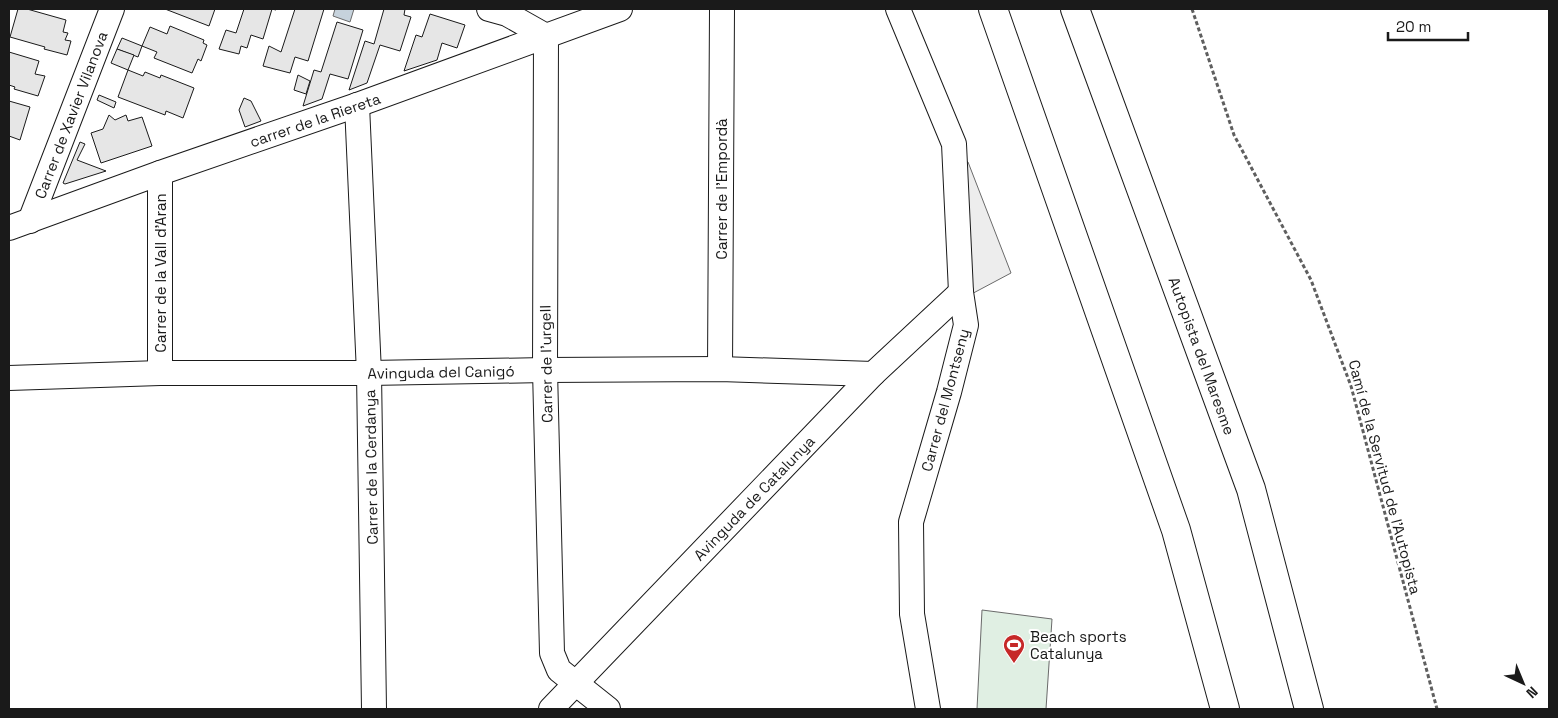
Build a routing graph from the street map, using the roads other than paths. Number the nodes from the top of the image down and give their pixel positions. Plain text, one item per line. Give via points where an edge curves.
1 (112, 9) edge
2 (489, 9) edge
3 (620, 9) edge
4 (722, 9) edge
5 (898, 9) edge
6 (993, 9) edge
7 (1075, 9) edge
8 (546, 36) junction
9 (357, 105) junction
10 (160, 173) junction
11 (20, 224) edge
12 (961, 292) junction
13 (720, 369) junction
14 (545, 370) junction
15 (160, 373) junction
16 (369, 373) junction
17 (873, 374) junction
18 (9, 378) edge
19 (576, 682) junction
20 (374, 709) edge
21 (551, 709) edge
22 (608, 709) edge
23 (928, 709) edge
24 (1226, 709) edge
25 (1309, 709) edge

1 - 11 street, Carrer de Xavier Vilanova
2 - 8 street via 507,14
3 - 8 street, carrer de la Riereta
4 - 13 street, Carrer de l'Empordà
5 - 12 street, Carrer del Montseny via 954,144
6 - 24 highway via 1176,530
7 - 25 highway, Autopista del Maresme via 1251,489
8 - 9 street, carrer de la Riereta
8 - 14 street, Carrer de l'urgell
9 - 10 street, carrer de la Riereta
9 - 16 street, Carrer de la Cerdanya
10 - 11 street, carrer de la Riereta
10 - 15 street, Carrer de la Vall d'Aran
12 - 17 street, Avinguda de Catalunya
12 - 23 street, Carrer del Montseny via 966,325 911,522 912,614
13 - 14 street, Avinguda del Canigó
13 - 17 street, Avinguda del Canigó
14 - 16 street, Avinguda del Canigó
14 - 19 street, Carrer de l'urgell via 552,653 559,670
15 - 16 street, Avinguda del Canigó
15 - 18 street, Avinguda del Canigó
16 - 20 street, Carrer de la Cerdanya
17 - 19 street, Avinguda de Catalunya
19 - 21 street, Avinguda de Catalunya
19 - 22 street, Carrer de l'urgell

